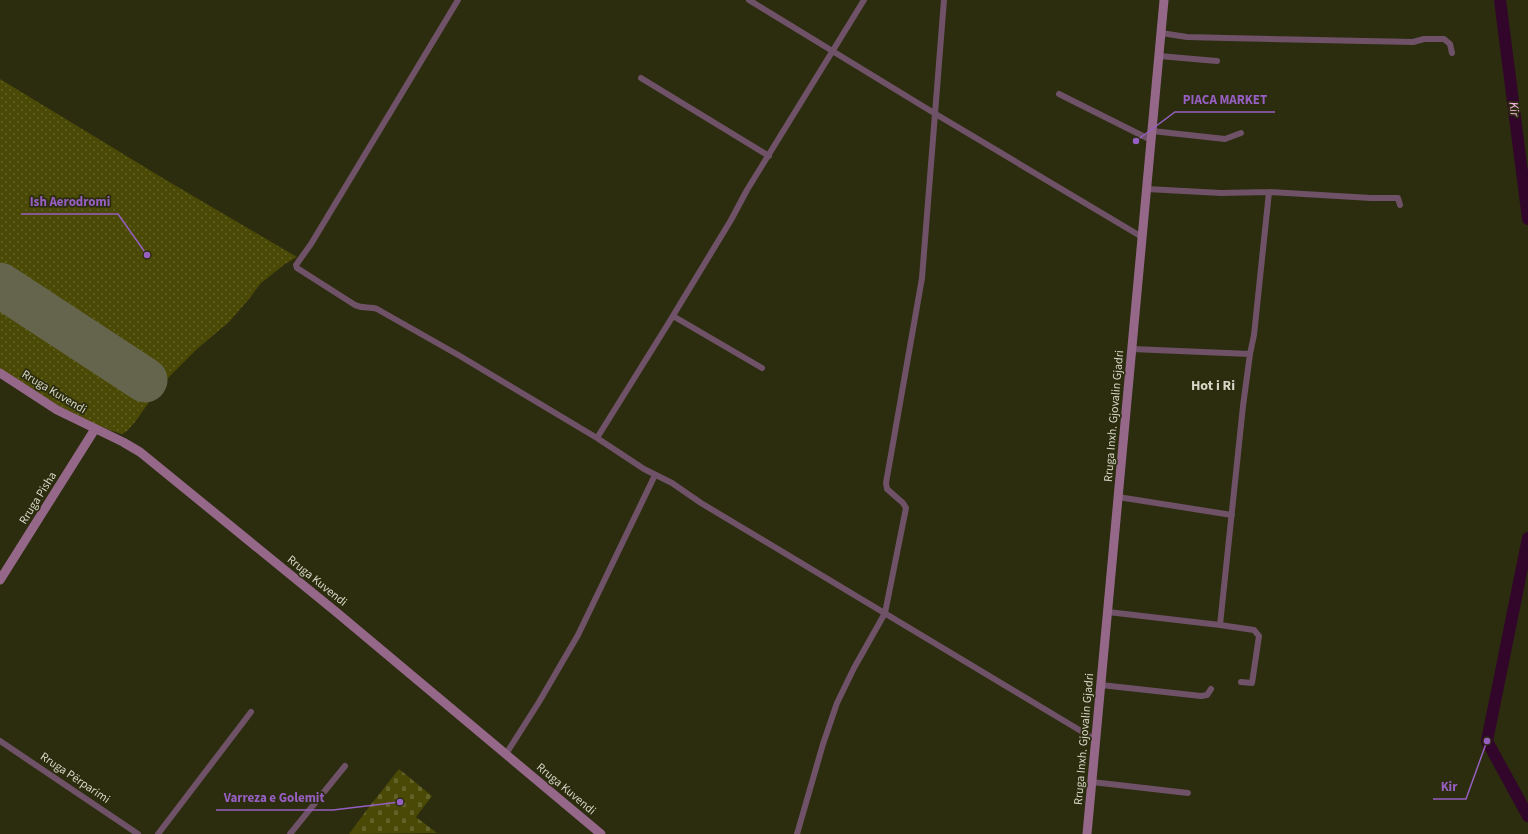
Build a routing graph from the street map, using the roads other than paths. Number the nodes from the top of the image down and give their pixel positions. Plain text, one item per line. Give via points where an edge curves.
1 (458, 0) edge
2 (749, 0) edge
3 (864, 0) edge
4 (944, 0) edge
5 (1164, 0) edge
6 (1161, 33) junction
7 (833, 52) junction
8 (1452, 53) dead end
9 (1159, 56) junction
10 (1217, 61) dead end
11 (641, 78) dead end
12 (1058, 94) dead end
13 (934, 113) junction
14 (1241, 133) dead end
15 (1151, 136) junction
16 (768, 156) junction
17 (1147, 189) junction
18 (1269, 192) junction
19 (1400, 205) dead end
20 (1142, 237) junction
21 (672, 316) junction
22 (1132, 349) junction
23 (1250, 354) junction
24 (762, 368) dead end
25 (0, 373) edge
26 (96, 429) junction
27 (597, 438) junction
28 (655, 475) junction
29 (1118, 497) junction
30 (1232, 514) junction
31 (0, 580) edge
32 (1108, 612) junction
33 (885, 613) junction
34 (1220, 625) junction
35 (1240, 682) dead end
36 (1101, 685) junction
37 (1211, 689) dead end
38 (251, 712) dead end
39 (1096, 740) junction
40 (0, 741) edge
41 (506, 754) junction
42 (345, 766) dead end
43 (1092, 782) junction
44 (1188, 793) dead end
45 (138, 834) edge
46 (158, 834) edge
47 (290, 834) edge
48 (601, 834) edge
49 (797, 834) edge
50 (1087, 834) edge

1 - 27 street via 296,265 355,305 377,309
2 - 7 street
3 - 7 street
4 - 13 street
5 - 6 street, Rruga Inxh. Gjovalin Gjadri
6 - 8 street via 1187,37 1292,40 1412,42 1444,39 1450,44
6 - 9 street, Rruga Inxh. Gjovalin Gjadri
7 - 13 street
7 - 16 street
9 - 10 street
9 - 15 street, Rruga Inxh. Gjovalin Gjadri
11 - 16 street
12 - 15 street
13 - 20 street
13 - 33 street via 922,278 886,483 887,489 906,508
14 - 15 street via 1225,140
15 - 17 street, Rruga Inxh. Gjovalin Gjadri
16 - 21 street
17 - 18 street via 1221,193
17 - 20 street, Rruga Inxh. Gjovalin Gjadri
18 - 19 street via 1398,198
18 - 23 street
20 - 22 street, Rruga Inxh. Gjovalin Gjadri
21 - 24 street
21 - 27 street
22 - 23 street
22 - 29 street, Rruga Inxh. Gjovalin Gjadri
23 - 30 street
25 - 26 street, Rruga Kuvendi via 57,410
26 - 31 street, Rruga Pisha
26 - 41 street, Rruga Kuvendi via 140,452
27 - 28 street
28 - 33 street
28 - 41 street via 578,635
29 - 30 street
29 - 32 street, Rruga Inxh. Gjovalin Gjadri
30 - 34 street
32 - 34 street
32 - 36 street, Rruga Inxh. Gjovalin Gjadri
33 - 39 street
33 - 49 street via 837,703 822,744
34 - 35 street via 1254,630 1259,636 1252,683
36 - 37 street via 1201,696 1207,695
36 - 39 street, Rruga Inxh. Gjovalin Gjadri
38 - 46 street
39 - 43 street, Rruga Inxh. Gjovalin Gjadri
40 - 45 street, Rruga Përparimi
41 - 48 street, Rruga Kuvendi
42 - 47 street
43 - 44 street
43 - 50 street, Rruga Inxh. Gjovalin Gjadri

